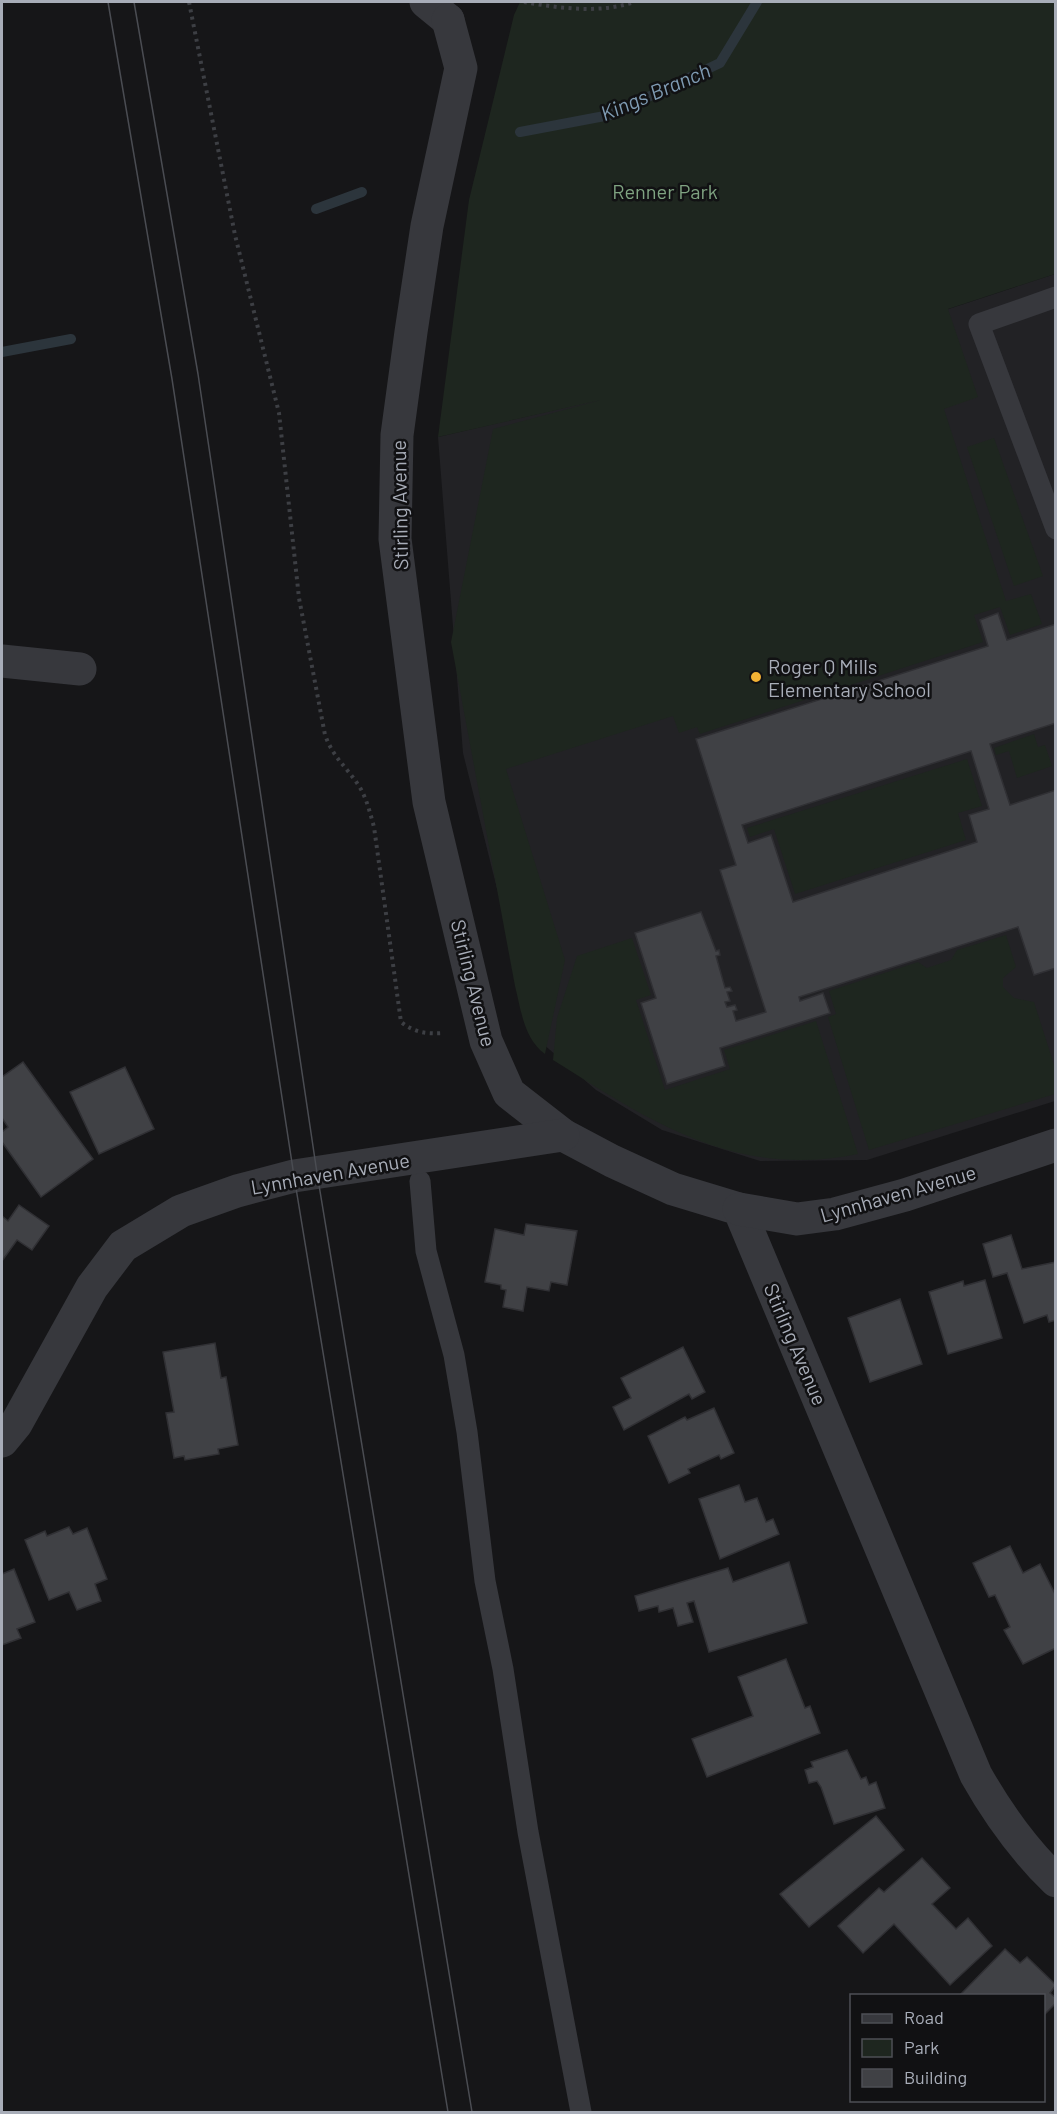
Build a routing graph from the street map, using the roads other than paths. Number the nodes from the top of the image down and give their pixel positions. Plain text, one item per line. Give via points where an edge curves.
1 (444, 8) edge
2 (1056, 297) edge
3 (1056, 529) edge
4 (2, 661) edge
5 (80, 669) dead end
6 (563, 1135) junction
7 (1056, 1145) edge
8 (420, 1181) dead end
9 (739, 1209) junction
10 (2, 1441) edge
11 (1056, 1881) edge
12 (580, 2112) edge

1 - 6 street, Stirling Avenue via 461,68 427,226 411,332 397,435 395,539 429,802 486,1041 509,1093
2 - 3 lane via 979,324
4 - 5 street
6 - 9 street, Stirling Avenue via 673,1189
6 - 10 street, Lynnhaven Avenue via 294,1176 181,1211 123,1246 92,1287 16,1424
7 - 9 street, Lynnhaven Avenue via 835,1214 798,1219
8 - 12 lane via 426,1251 467,1432 485,1581
9 - 11 street, Stirling Avenue via 976,1775 1024,1848

